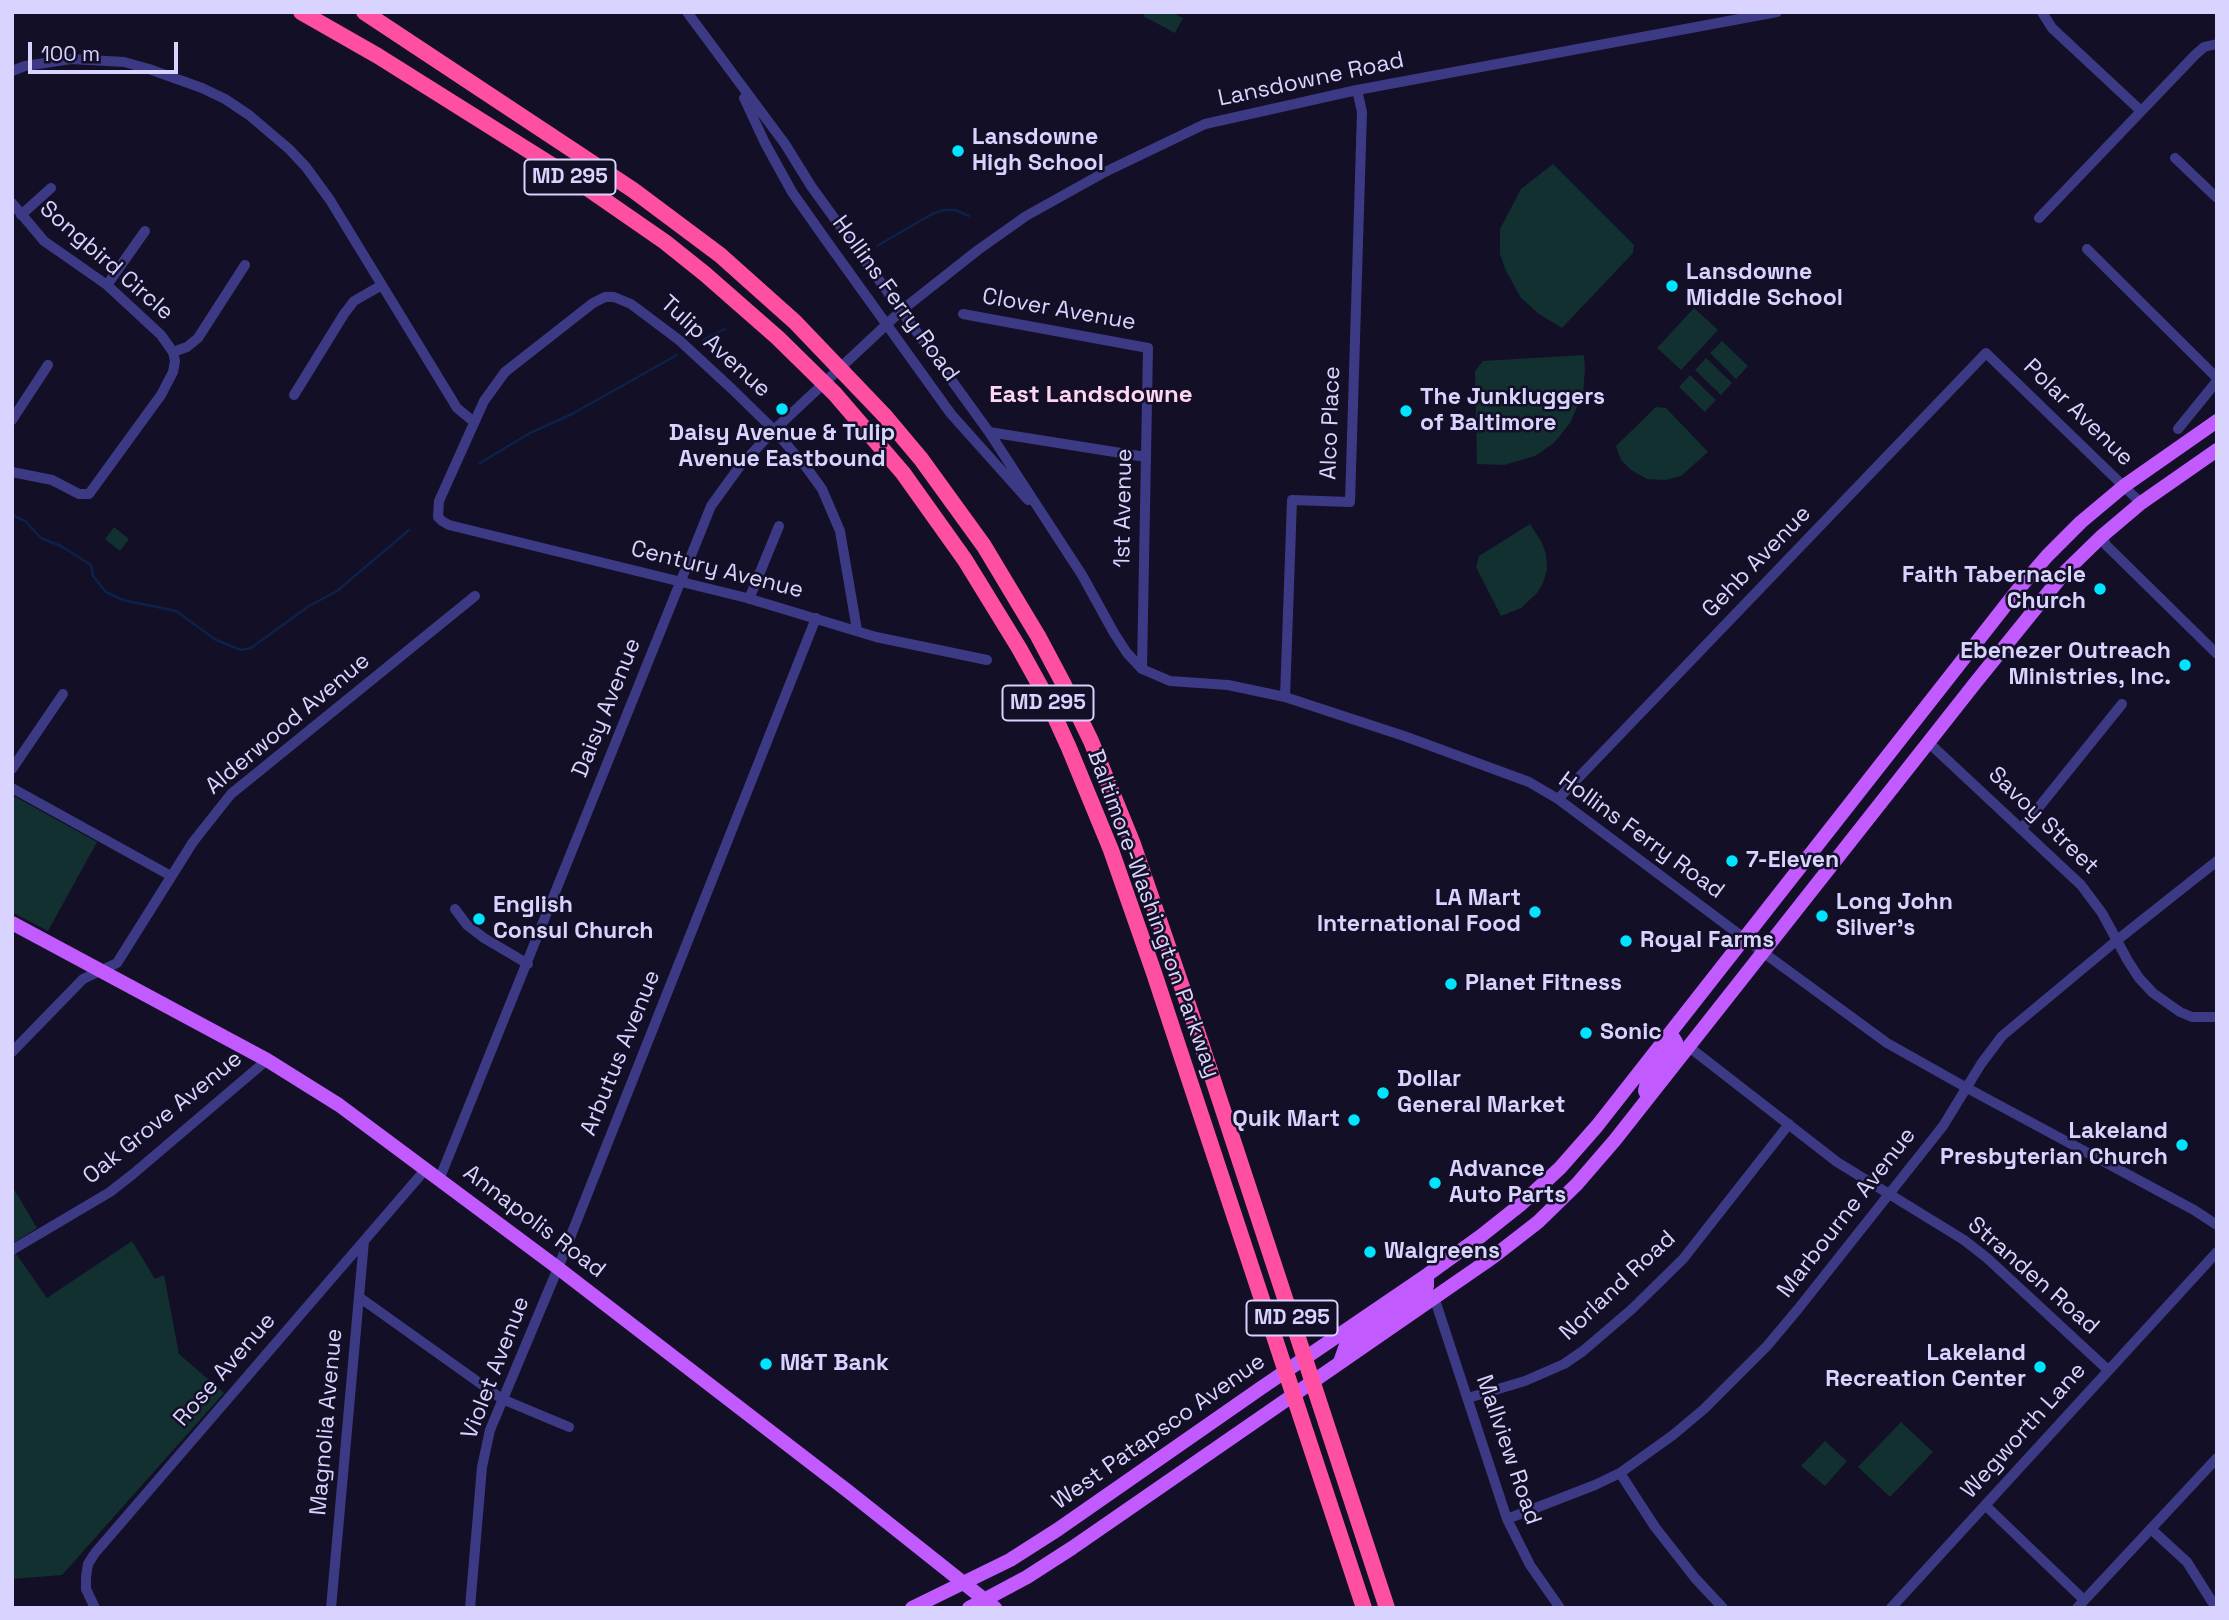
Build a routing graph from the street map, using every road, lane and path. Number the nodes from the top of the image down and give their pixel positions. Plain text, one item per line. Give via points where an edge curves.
1 (301, 12) edge
2 (364, 12) edge
3 (1777, 12) edge
4 (2042, 12) edge
5 (689, 13) edge
6 (2217, 44) edge
7 (12, 71) edge
8 (734, 76) junction
9 (1357, 90) junction
10 (2141, 111) junction
11 (2175, 158) dead end
12 (51, 188) dead end
13 (2217, 198) edge
14 (12, 203) edge
15 (21, 215) junction
16 (2039, 218) dead end
17 (145, 231) dead end
18 (2087, 249) dead end
19 (244, 265) dead end
20 (107, 285) junction
21 (382, 285) junction
22 (902, 310) junction
23 (963, 314) dead end
24 (887, 324) junction
25 (1148, 348) joint
26 (173, 352) junction
27 (1986, 353) joint
28 (48, 365) dead end
29 (2217, 379) edge
30 (294, 395) dead end
31 (12, 420) edge
32 (2217, 421) edge
33 (474, 422) junction
34 (2178, 429) dead end
35 (774, 430) junction
36 (989, 432) junction
37 (2217, 450) edge
38 (1146, 457) junction
39 (12, 472) edge
40 (2124, 486) junction
41 (2141, 503) junction
42 (438, 517) joint
43 (779, 526) dead end
44 (1052, 526) junction
45 (2102, 536) junction
46 (680, 582) junction
47 (475, 596) dead end
48 (749, 599) junction
49 (816, 618) junction
50 (857, 631) junction
51 (2217, 654) edge
52 (986, 660) dead end
53 (1142, 669) junction
54 (63, 694) dead end
55 (1285, 697) junction
56 (2122, 704) dead end
57 (1928, 742) junction
58 (12, 769) edge
59 (12, 788) edge
60 (1558, 799) junction
61 (2022, 828) junction
62 (2217, 861) edge
63 (171, 876) junction
64 (455, 909) dead end
65 (12, 923) edge
66 (1744, 939) junction
67 (2116, 941) junction
68 (1763, 953) junction
69 (528, 964) junction
70 (101, 970) junction
71 (2217, 1017) edge
72 (1670, 1033) junction
73 (1689, 1047) junction
74 (12, 1052) edge
75 (267, 1060) junction
76 (1967, 1088) junction
77 (1649, 1097) junction
78 (1788, 1124) junction
79 (425, 1170) junction
80 (439, 1180) junction
81 (1888, 1194) junction
82 (2217, 1225) edge
83 (364, 1241) junction
84 (12, 1250) edge
85 (2217, 1252) edge
86 (558, 1268) junction
87 (1427, 1275) junction
88 (359, 1297) junction
89 (1434, 1297) junction
90 (1340, 1362) junction
91 (2108, 1370) junction
92 (1468, 1398) junction
93 (502, 1399) junction
94 (569, 1427) dead end
95 (2217, 1458) edge
96 (1620, 1473) junction
97 (1985, 1505) junction
98 (1507, 1519) junction
99 (2151, 1529) junction
100 (965, 1583) junction
101 (990, 1604) edge
102 (2081, 1604) edge
103 (95, 1608) edge
104 (331, 1608) edge
105 (470, 1608) edge
106 (912, 1608) edge
107 (969, 1608) edge
108 (1364, 1608) edge
109 (1387, 1608) edge
110 (1560, 1608) edge
111 (1723, 1608) edge
112 (1891, 1608) edge
113 (2216, 1608) edge

1 - 108 highway, Baltimore-Washington Parkway / MD 295 via 620,209 715,282 835,394 903,473 965,560 1019,648 1069,748 1111,850
2 - 109 highway, Baltimore-Washington Parkway / MD 295 via 633,190 761,291 832,359 921,459 984,547 1038,636 1091,741 1133,844
3 - 9 street, Lansdowne Road
4 - 10 street via 2052,28
5 - 8 street, Hollins Ferry Road
6 - 10 street via 2204,47
7 - 21 street via 71,59 124,62 225,99 268,130 306,167
8 - 22 street, Hollins Ferry Road
8 - 24 street, Hollins Ferry Road via 792,192
9 - 22 street, Lansdowne Road via 1205,124 1105,172 1026,216
9 - 55 street, Alco Place via 1362,112 1350,502 1292,500
10 - 16 street
11 - 13 street
12 - 15 street
14 - 15 street, Songbird Circle
15 - 20 street, Songbird Circle via 44,241
17 - 20 street
18 - 29 street
19 - 26 street via 198,338
20 - 26 street, Songbird Circle
21 - 30 street via 354,301
21 - 33 street via 457,408
22 - 24 street, Daisy Avenue
22 - 36 street, Hollins Ferry Road
23 - 25 street, Clover Avenue
24 - 35 street, Daisy Avenue
24 - 44 street, Hollins Ferry Road via 951,414
25 - 38 street, 1st Avenue
26 - 39 street, Songbird Circle via 168,383 89,494
27 - 40 street, Polar Avenue
27 - 60 street, Gehb Avenue
28 - 31 street
29 - 34 street
32 - 40 main road, West Patapsco Avenue
33 - 35 street, Tulip Avenue via 505,372 593,303 614,297 641,310 680,340
33 - 42 street, Tulip Avenue via 439,501
35 - 46 street, Daisy Avenue via 711,506
35 - 50 street, Tulip Avenue via 806,467 833,511 841,531
36 - 38 street
36 - 44 street, Hollins Ferry Road
37 - 41 main road, West Patapsco Avenue
38 - 53 street, 1st Avenue
40 - 41 street, Polar Avenue
40 - 66 main road, West Patapsco Avenue via 2081,522 2016,592
41 - 45 main road, West Patapsco Avenue
42 - 46 street, Century Avenue via 449,525
43 - 48 street
44 - 53 street, Hollins Ferry Road via 1114,633
45 - 51 street
45 - 57 main road, West Patapsco Avenue via 2036,606
46 - 48 street, Century Avenue
46 - 69 street, Daisy Avenue
47 - 63 street, Alderwood Avenue via 231,794
48 - 49 street, Century Avenue
49 - 50 street, Century Avenue
49 - 86 street, Arbutus Avenue
50 - 52 street, Century Avenue
53 - 55 street, Hollins Ferry Road via 1170,681 1228,685
54 - 58 street
55 - 60 street, Hollins Ferry Road via 1506,772
56 - 61 street
57 - 61 street, Savoy Street
57 - 68 main road, West Patapsco Avenue
59 - 63 street
60 - 66 street, Hollins Ferry Road
61 - 67 street, Savoy Street via 2081,885
62 - 67 street, Marbourne Avenue
63 - 70 street, Alderwood Avenue via 117,963
64 - 69 street via 467,925
65 - 70 main road, Annapolis Road
66 - 68 street, Hollins Ferry Road
66 - 72 main road, West Patapsco Avenue
67 - 71 street, Savoy Street via 2139,978 2165,1003 2192,1017
67 - 76 street, Marbourne Avenue via 2002,1036
68 - 73 main road, West Patapsco Avenue
68 - 76 street, Hollins Ferry Road via 1887,1043
69 - 80 street, Daisy Avenue
70 - 74 street, Alderwood Avenue via 83,979
70 - 75 main road, Annapolis Road
72 - 77 main road via 1675,1046 1647,1082
72 - 87 main road, West Patapsco Avenue via 1560,1168
73 - 77 main road, West Patapsco Avenue
73 - 78 street, Stranden Road
75 - 79 main road, Annapolis Road via 339,1105
75 - 84 street, Oak Grove Avenue via 110,1192
76 - 81 street, Marbourne Avenue
76 - 82 street, Hollins Ferry Road
77 - 89 main road, West Patapsco Avenue via 1577,1184 1538,1222
78 - 81 street, Stranden Road
78 - 92 street, Norland Road via 1683,1259 1583,1351 1525,1381
79 - 80 main road, Annapolis Road
79 - 83 street, Rose Avenue
80 - 86 main road, Annapolis Road
81 - 91 street, Stranden Road via 1987,1258
81 - 96 street, Marbourne Avenue via 1767,1346 1694,1417
83 - 88 street, Magnolia Avenue
83 - 103 street, Rose Avenue via 95,1553 86,1577
85 - 91 street, Wegworth Lane
86 - 93 street, Violet Avenue
86 - 100 main road, Annapolis Road
87 - 90 main road via 1425,1290 1346,1345
87 - 100 main road, West Patapsco Avenue via 1057,1531
88 - 93 street
88 - 104 street, Magnolia Avenue
89 - 90 main road, West Patapsco Avenue
89 - 92 street, Mallview Road
90 - 101 main road, West Patapsco Avenue
91 - 97 street, Wegworth Lane
92 - 98 street, Mallview Road
93 - 94 street
93 - 105 street, Violet Avenue via 485,1447
95 - 99 street
96 - 98 street, Marbourne Avenue
96 - 111 street via 1655,1527
97 - 102 street
97 - 112 street, Wegworth Lane
98 - 110 street, Mallview Road via 1530,1565
99 - 102 street
99 - 113 street via 2187,1562
100 - 101 main road, Annapolis Road
100 - 106 main road, West Patapsco Avenue
101 - 107 main road, West Patapsco Avenue

